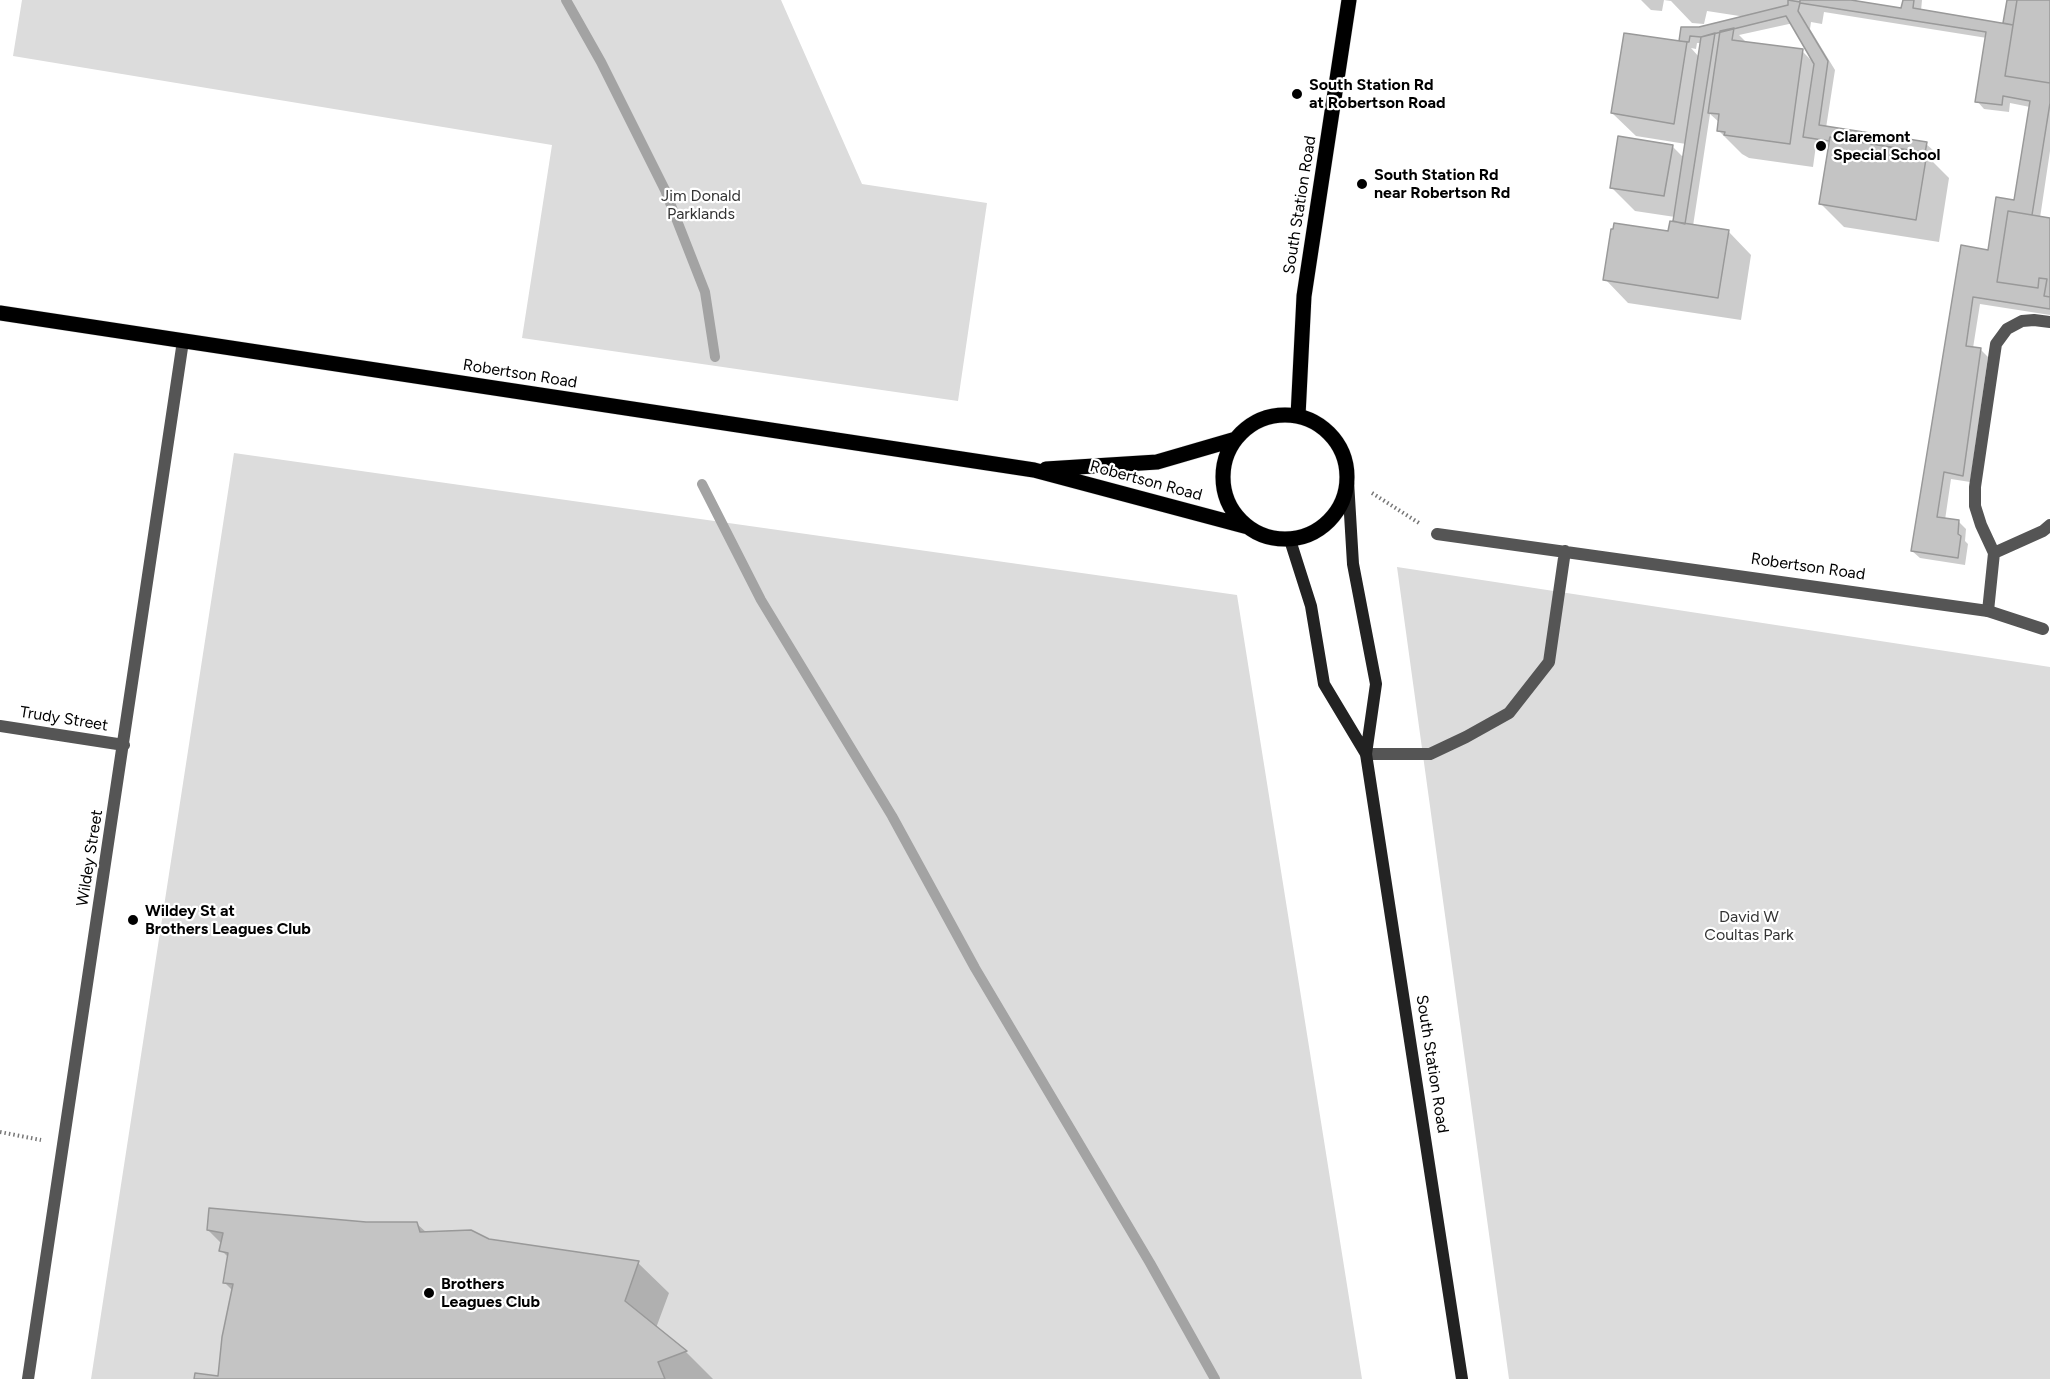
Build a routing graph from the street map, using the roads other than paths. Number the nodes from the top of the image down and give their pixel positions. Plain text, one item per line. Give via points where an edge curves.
1 (1350, 0) edge
2 (0, 313) edge
3 (2050, 322) edge
4 (183, 341) junction
5 (1298, 416) junction
6 (1236, 439) junction
7 (1034, 470) junction
8 (1348, 481) junction
9 (1248, 527) junction
10 (2048, 529) edge
11 (1437, 534) road end
12 (1290, 540) junction
13 (1565, 551) junction
14 (1994, 553) junction
15 (1988, 610) junction
16 (2043, 628) dead end
17 (0, 726) edge
18 (124, 745) junction
19 (1366, 754) junction
20 (28, 1379) edge
21 (1462, 1379) edge

1 - 5 main road, South Station Road via 1304,296
2 - 4 main road, Robertson Road
3 - 14 street via 2022,321 2007,329 1996,344 1975,487 1981,525
4 - 7 main road, Robertson Road
4 - 18 street, Wildey Street
5 - 6 main road via 1275,416 1253,423
5 - 8 main road, South Station Road via 1319,425 1335,439 1345,459
6 - 7 main road, Robertson Road via 1158,462
6 - 9 main road via 1226,457 1225,495 1234,513
7 - 9 main road, Robertson Road
8 - 12 main road, South Station Road via 1343,502 1330,521 1312,534
8 - 19 main road, South Station Road via 1353,564 1376,684
9 - 12 main road via 1268,537
10 - 14 street
11 - 13 street, Robertson Road
12 - 19 main road, South Station Road via 1311,606 1324,684
13 - 15 street, Robertson Road
13 - 19 street via 1549,662 1509,713 1430,754
14 - 15 street
15 - 16 street, Robertson Road
17 - 18 street, Trudy Street
18 - 20 street, Wildey Street
19 - 21 main road, South Station Road

